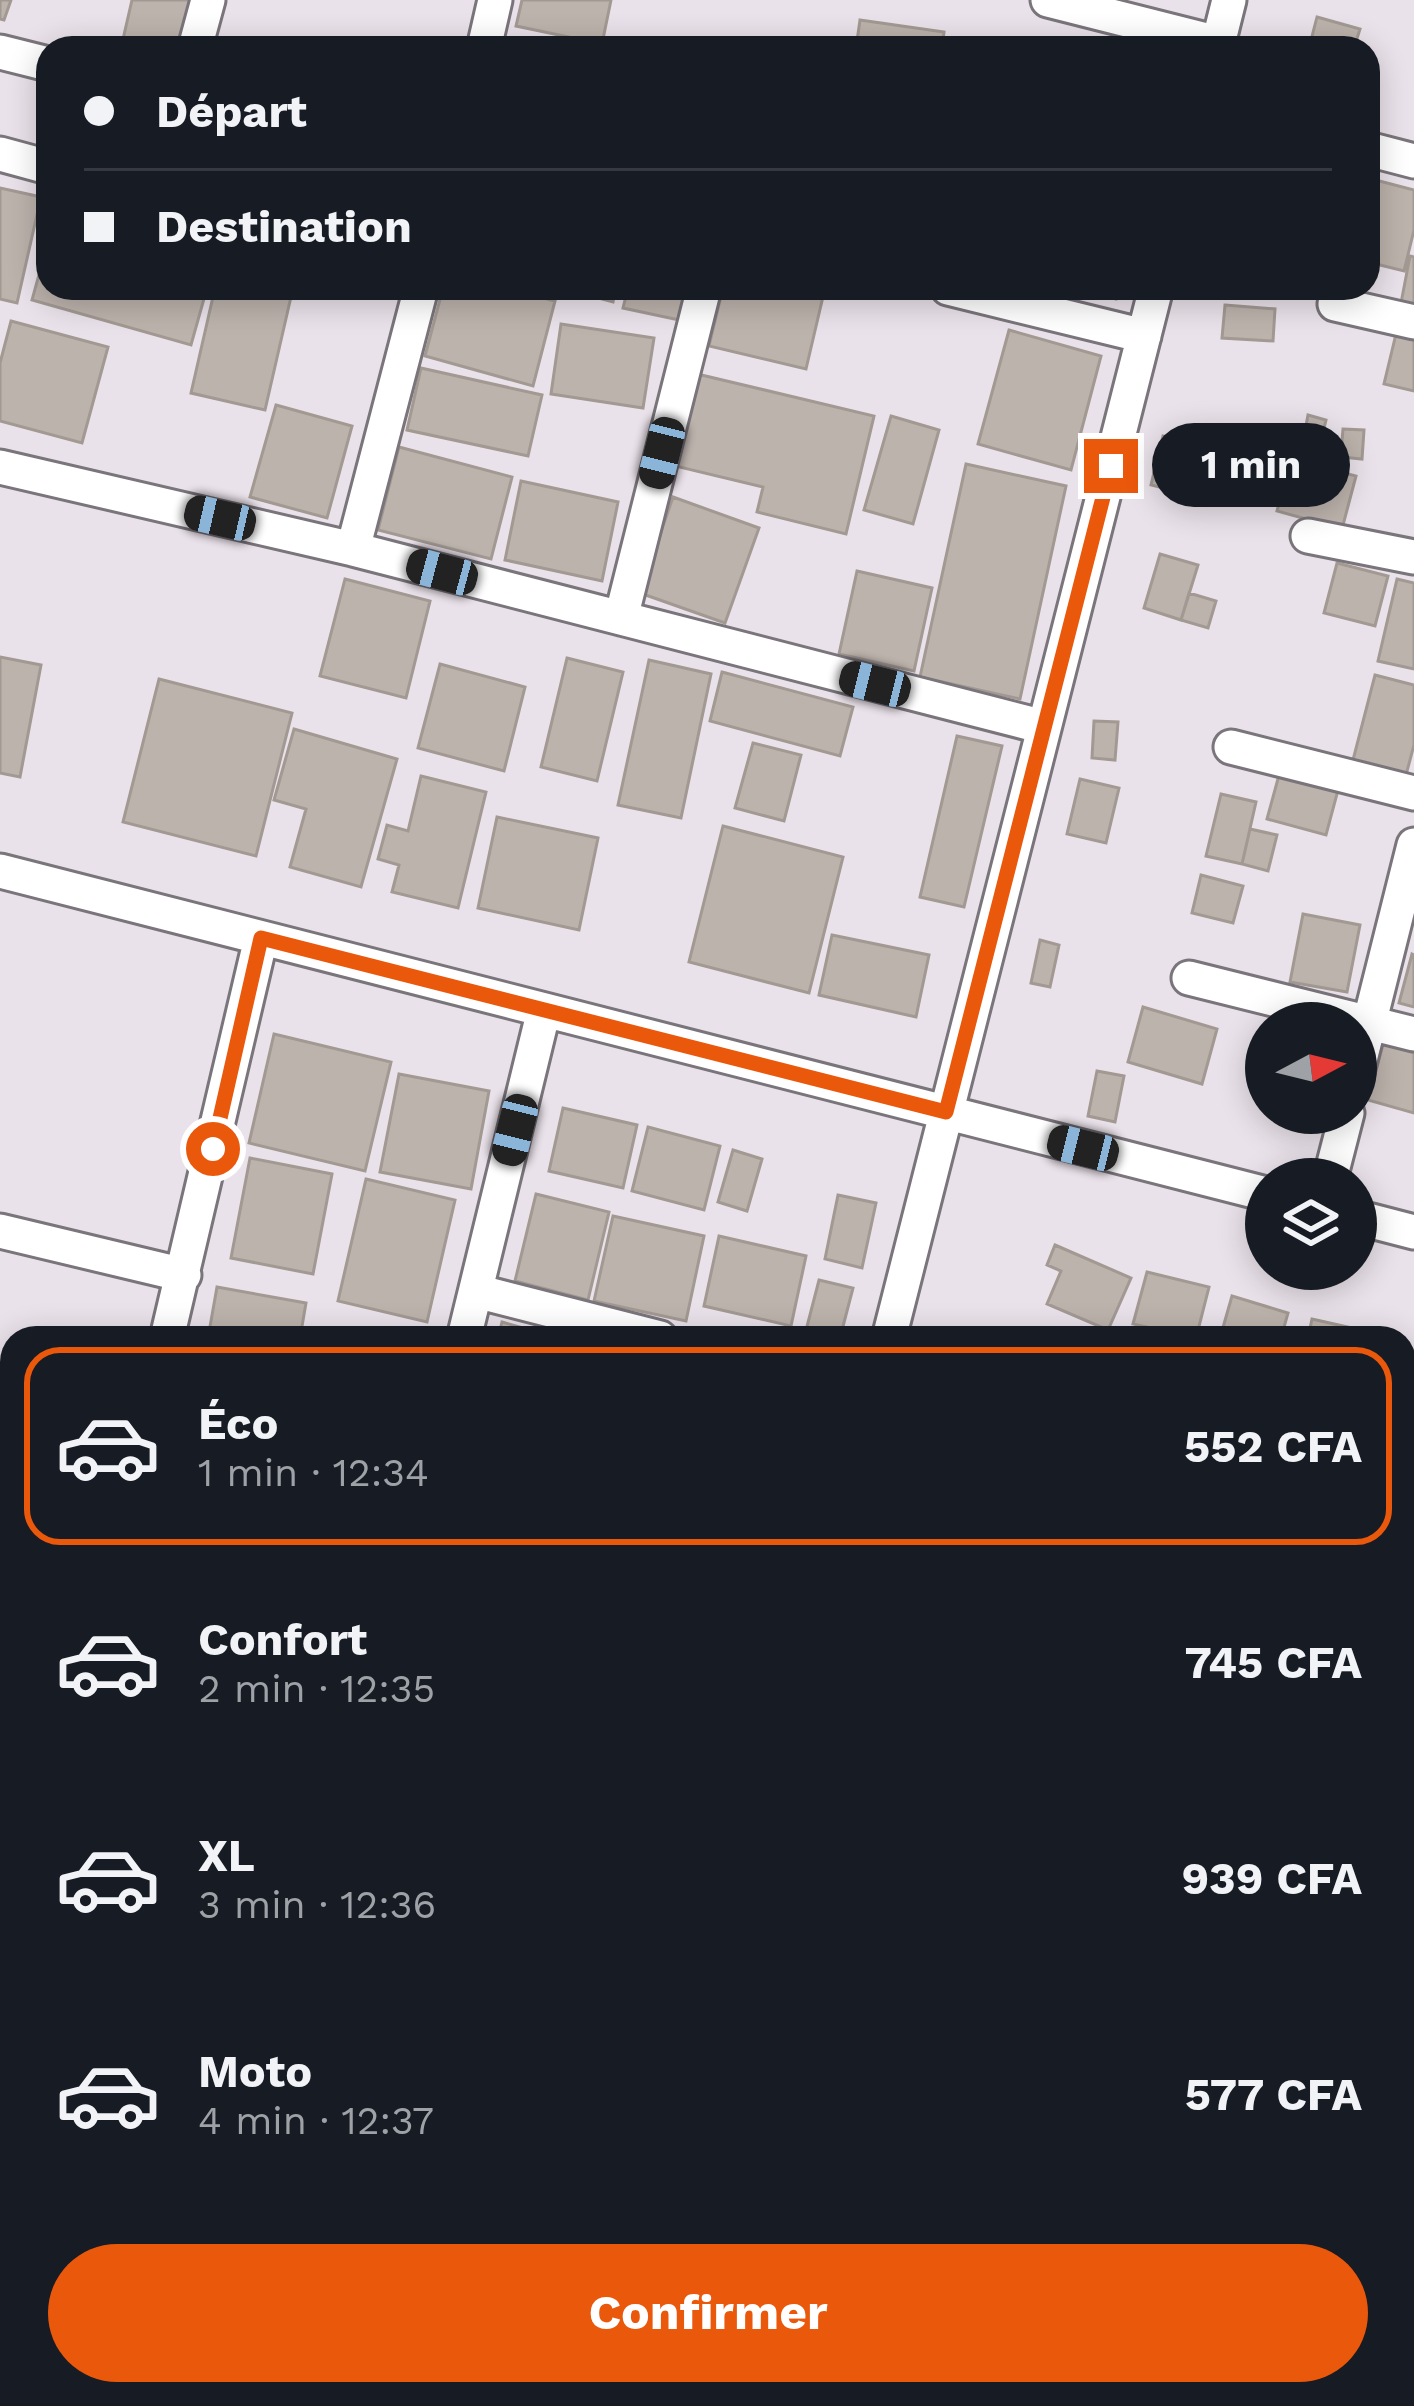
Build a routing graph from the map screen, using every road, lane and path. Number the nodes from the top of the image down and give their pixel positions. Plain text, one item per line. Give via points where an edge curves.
1 (208, 0) edge
2 (495, 0) edge
3 (1048, 0) edge
4 (1229, 0) edge
5 (198, 36) edge
6 (487, 36) edge
7 (1183, 36) edge
8 (1219, 36) edge
9 (0, 52) edge
10 (36, 61) edge
11 (1380, 152) edge
12 (0, 154) edge
13 (1414, 160) edge
14 (36, 164) edge
15 (418, 300) edge
16 (701, 300) edge
17 (997, 300) edge
18 (1153, 300) edge
19 (1335, 304) dead end
20 (1414, 322) edge
21 (1144, 336) junction
22 (0, 467) edge
23 (1308, 536) dead end
24 (353, 549) junction
25 (1414, 556) edge
26 (621, 618) junction
27 (1044, 728) junction
28 (1231, 747) dead end
29 (1414, 793) edge
30 (1414, 844) edge
31 (0, 871) edge
32 (261, 938) junction
33 (1190, 978) dead end
34 (1288, 1002) edge
35 (1375, 1002) edge
36 (544, 1010) junction
37 (1377, 1024) edge
38 (1414, 1034) edge
39 (946, 1112) junction
40 (1245, 1189) edge
41 (1377, 1222) edge
42 (0, 1231) edge
43 (1414, 1232) edge
44 (184, 1275) junction
45 (476, 1291) junction
46 (170, 1326) edge
47 (467, 1326) edge
48 (613, 1326) edge
49 (892, 1326) edge

1 - 5 street
2 - 6 street
3 - 7 street
4 - 8 street
9 - 10 street
11 - 13 street
12 - 14 street
15 - 24 street
16 - 26 street
17 - 21 street
18 - 21 street
19 - 20 street
21 - 27 street
22 - 24 street
23 - 25 street
24 - 26 street
26 - 27 street
27 - 39 street
28 - 29 street
30 - 35 street
31 - 32 street
32 - 36 street
32 - 44 street
33 - 34 street
36 - 39 street
36 - 45 street
37 - 38 street
39 - 40 street
39 - 49 street
41 - 43 street
42 - 44 street
44 - 46 street
45 - 47 street
45 - 48 street

